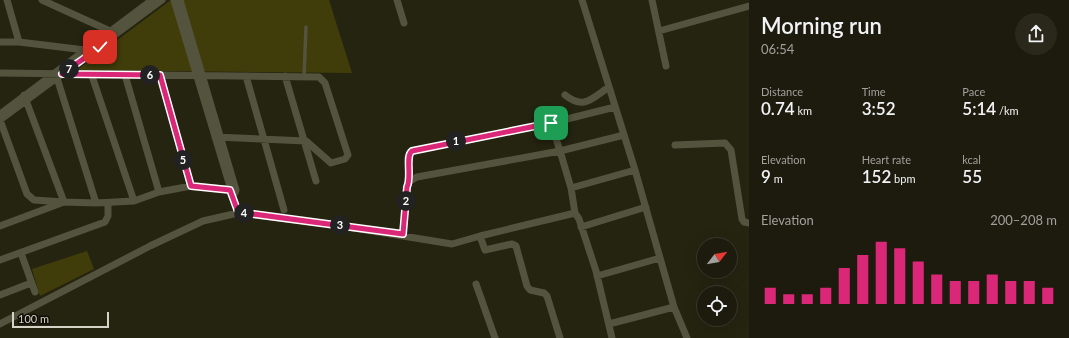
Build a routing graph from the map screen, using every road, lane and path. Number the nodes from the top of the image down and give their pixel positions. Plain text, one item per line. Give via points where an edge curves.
1 (7, 0) edge
2 (42, 0) edge
3 (152, 0) edge
4 (162, 0) edge
5 (174, 0) edge
6 (180, 0) edge
7 (397, 0) edge
8 (582, 0) edge
9 (652, 0) edge
10 (749, 6) edge
11 (404, 22) dead end
12 (306, 27) dead end
13 (659, 30) junction
14 (110, 31) junction
15 (0, 42) edge
16 (19, 42) junction
17 (85, 50) junction
18 (666, 66) dead end
19 (0, 73) edge
20 (57, 75) junction
21 (125, 75) junction
22 (160, 75) junction
23 (200, 75) junction
24 (92, 76) junction
25 (246, 76) junction
26 (285, 76) junction
27 (304, 77) junction
28 (609, 87) junction
29 (565, 95) dead end
30 (25, 98) junction
31 (615, 107) junction
32 (0, 114) edge
33 (0, 120) edge
34 (551, 123) junction
35 (624, 135) junction
36 (218, 137) junction
37 (264, 138) junction
38 (306, 141) junction
39 (675, 145) dead end
40 (560, 151) junction
41 (635, 170) junction
42 (316, 181) dead end
43 (410, 181) junction
44 (191, 186) junction
45 (571, 188) junction
46 (159, 192) junction
47 (233, 192) junction
48 (134, 201) junction
49 (64, 202) junction
50 (96, 203) junction
51 (108, 203) junction
52 (646, 207) junction
53 (284, 210) dead end
54 (238, 212) junction
55 (575, 213) junction
56 (749, 223) edge
57 (0, 226) edge
58 (581, 227) junction
59 (403, 234) junction
60 (480, 236) junction
61 (21, 253) junction
62 (660, 258) junction
63 (0, 260) edge
64 (597, 276) junction
65 (31, 283) junction
66 (476, 284) dead end
67 (35, 292) dead end
68 (0, 295) edge
69 (674, 307) junction
70 (0, 324) edge
71 (609, 324) junction
72 (495, 338) edge
73 (560, 338) edge
74 (612, 338) edge
75 (686, 338) edge

1 - 16 street
2 - 14 street
3 - 14 street
4 - 20 street
5 - 23 street
6 - 23 street
7 - 11 street
8 - 28 street
9 - 13 street
10 - 13 street
12 - 27 lane
13 - 18 street
14 - 17 street
15 - 16 street
16 - 17 street
17 - 20 street
19 - 20 street
20 - 24 street
20 - 30 street
20 - 50 street
21 - 22 street
21 - 24 street
21 - 46 street
22 - 23 street
22 - 44 street
23 - 25 street
23 - 36 street
24 - 48 street
25 - 26 street
25 - 37 street
26 - 27 street
26 - 38 street
27 - 38 street via 319,77 325,83 348,156 331,163
28 - 29 street via 581,104
28 - 31 street
30 - 32 street
30 - 33 street
30 - 49 street
31 - 34 street
31 - 35 street
33 - 49 street via 27,194 34,200
34 - 40 street
34 - 43 street via 412,151 408,157
35 - 40 street
35 - 41 street
36 - 37 street
36 - 47 street
37 - 38 street
37 - 53 street
38 - 42 street
39 - 56 street via 728,145 731,150 742,218 744,222
40 - 43 street via 417,177
40 - 45 street
41 - 45 street
41 - 52 street
43 - 59 street via 407,187
44 - 46 street
44 - 47 street
45 - 55 street
46 - 48 street
47 - 54 street
48 - 51 street
49 - 50 street
49 - 57 street
50 - 51 street
51 - 61 street via 108,216 105,222
52 - 58 street
52 - 62 street
54 - 59 street
54 - 70 street via 203,221
55 - 58 street
55 - 60 street
58 - 64 street
59 - 60 street via 452,244
60 - 73 street via 485,250 512,244 516,246 527,286 530,290 547,296
61 - 63 street
61 - 65 street
62 - 64 street
62 - 69 street
64 - 71 street
65 - 67 street
65 - 68 street
66 - 72 street
69 - 71 street
69 - 75 street
71 - 74 street

